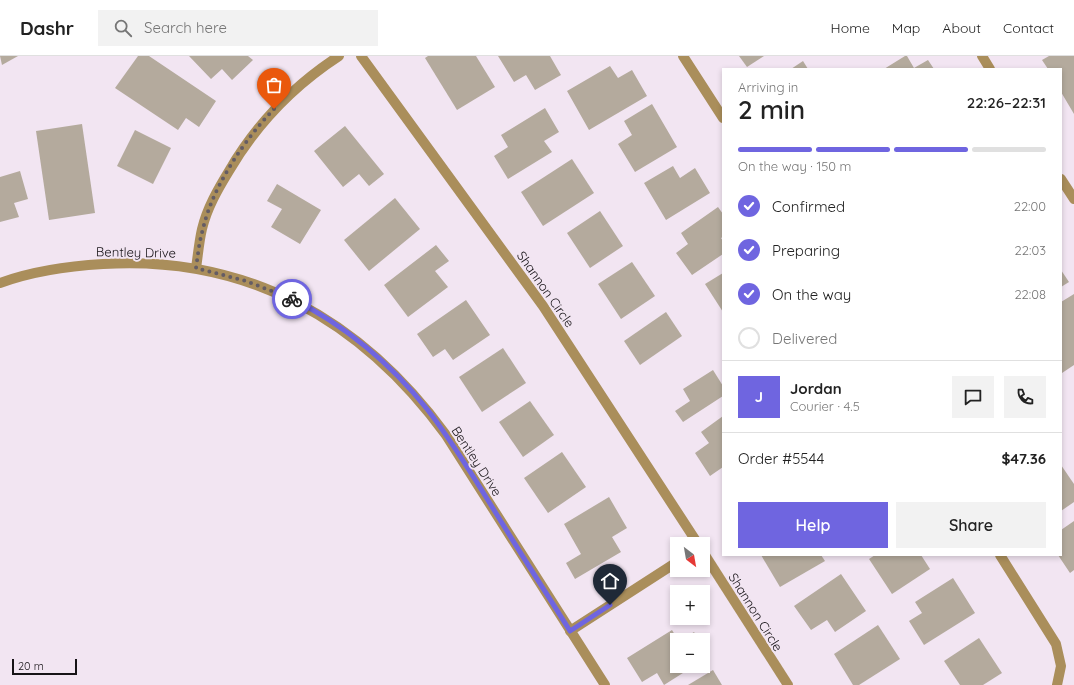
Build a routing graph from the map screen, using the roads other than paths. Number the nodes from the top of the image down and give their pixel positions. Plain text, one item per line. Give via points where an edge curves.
1 (339, 56) edge
2 (361, 56) edge
3 (683, 56) edge
4 (982, 56) edge
5 (989, 68) edge
6 (722, 116) edge
7 (1062, 181) edge
8 (1074, 199) edge
9 (196, 268) junction
10 (0, 283) edge
11 (693, 537) edge
12 (1001, 556) edge
13 (710, 563) edge
14 (670, 567) edge
15 (570, 631) junction
16 (605, 685) edge
17 (788, 685) edge
18 (1057, 685) edge

1 - 9 street via 302,82 282,100 237,156 213,198 203,228
2 - 11 street, Shannon Circle via 543,306
3 - 6 street
4 - 5 street
7 - 8 street
9 - 10 street, Bentley Drive via 162,263 84,265 28,274
9 - 15 street, Bentley Drive via 246,281 294,300 322,315 389,368 427,409 446,435
12 - 18 street via 1056,644 1061,666
13 - 17 street, Shannon Circle
14 - 15 street
15 - 16 street, Bentley Drive

